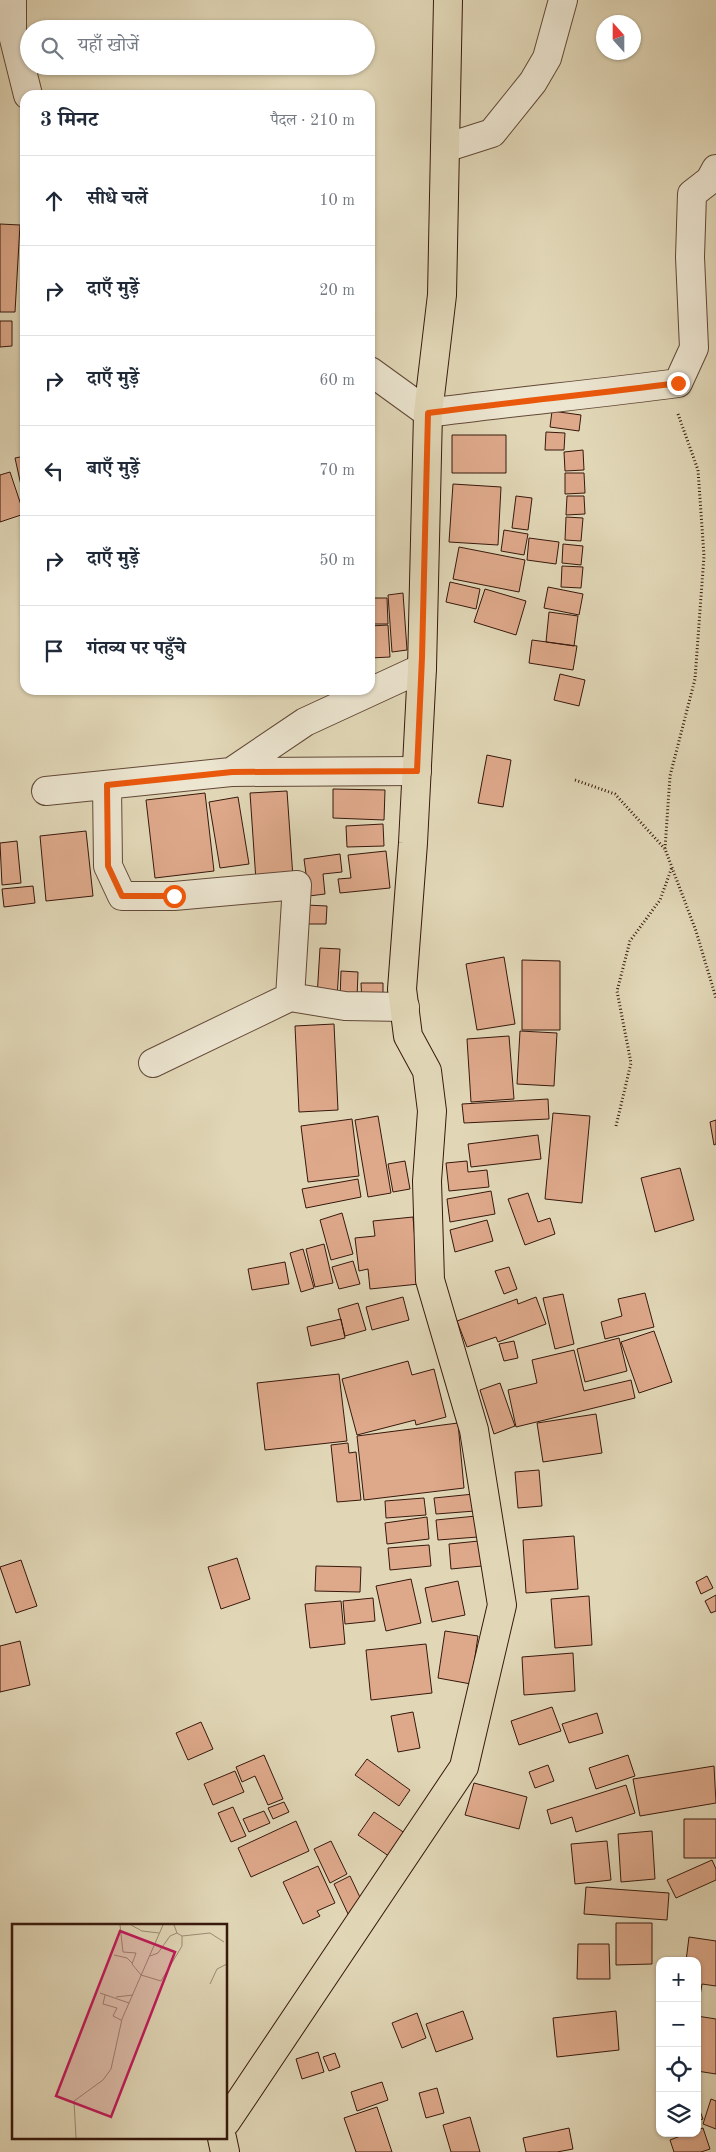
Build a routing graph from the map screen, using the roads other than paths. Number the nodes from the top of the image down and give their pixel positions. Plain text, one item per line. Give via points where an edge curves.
1 (12, 0) edge
2 (448, 0) edge
3 (563, 0) edge
4 (20, 63) edge
5 (23, 75) edge
6 (27, 90) edge
7 (445, 148) junction
8 (716, 169) edge
9 (375, 375) edge
10 (428, 413) junction
11 (422, 668) junction
12 (375, 690) edge
13 (364, 695) edge
14 (417, 771) junction
15 (232, 772) junction
16 (107, 785) junction
17 (46, 791) dead end
18 (290, 997) junction
19 (405, 1007) junction
20 (153, 1063) dead end
21 (228, 2119) edge

1 - 4 street via 12,31
2 - 7 main road
3 - 7 street via 548,58 533,82 492,133
5 - 6 street
7 - 10 main road via 442,295
8 - 10 street via 710,180 692,194 690,257 694,348 678,383
9 - 10 street
10 - 11 main road
11 - 12 street
11 - 14 main road
13 - 15 street via 305,722
14 - 15 street
14 - 19 main road via 402,990
15 - 16 street
16 - 17 street
16 - 18 street via 108,866 122,896 174,896 297,885
18 - 19 street via 345,1006
18 - 20 street
19 - 21 main road via 408,1036 427,1071 432,1111 427,1181 430,1280 474,1430 502,1605 464,1767

